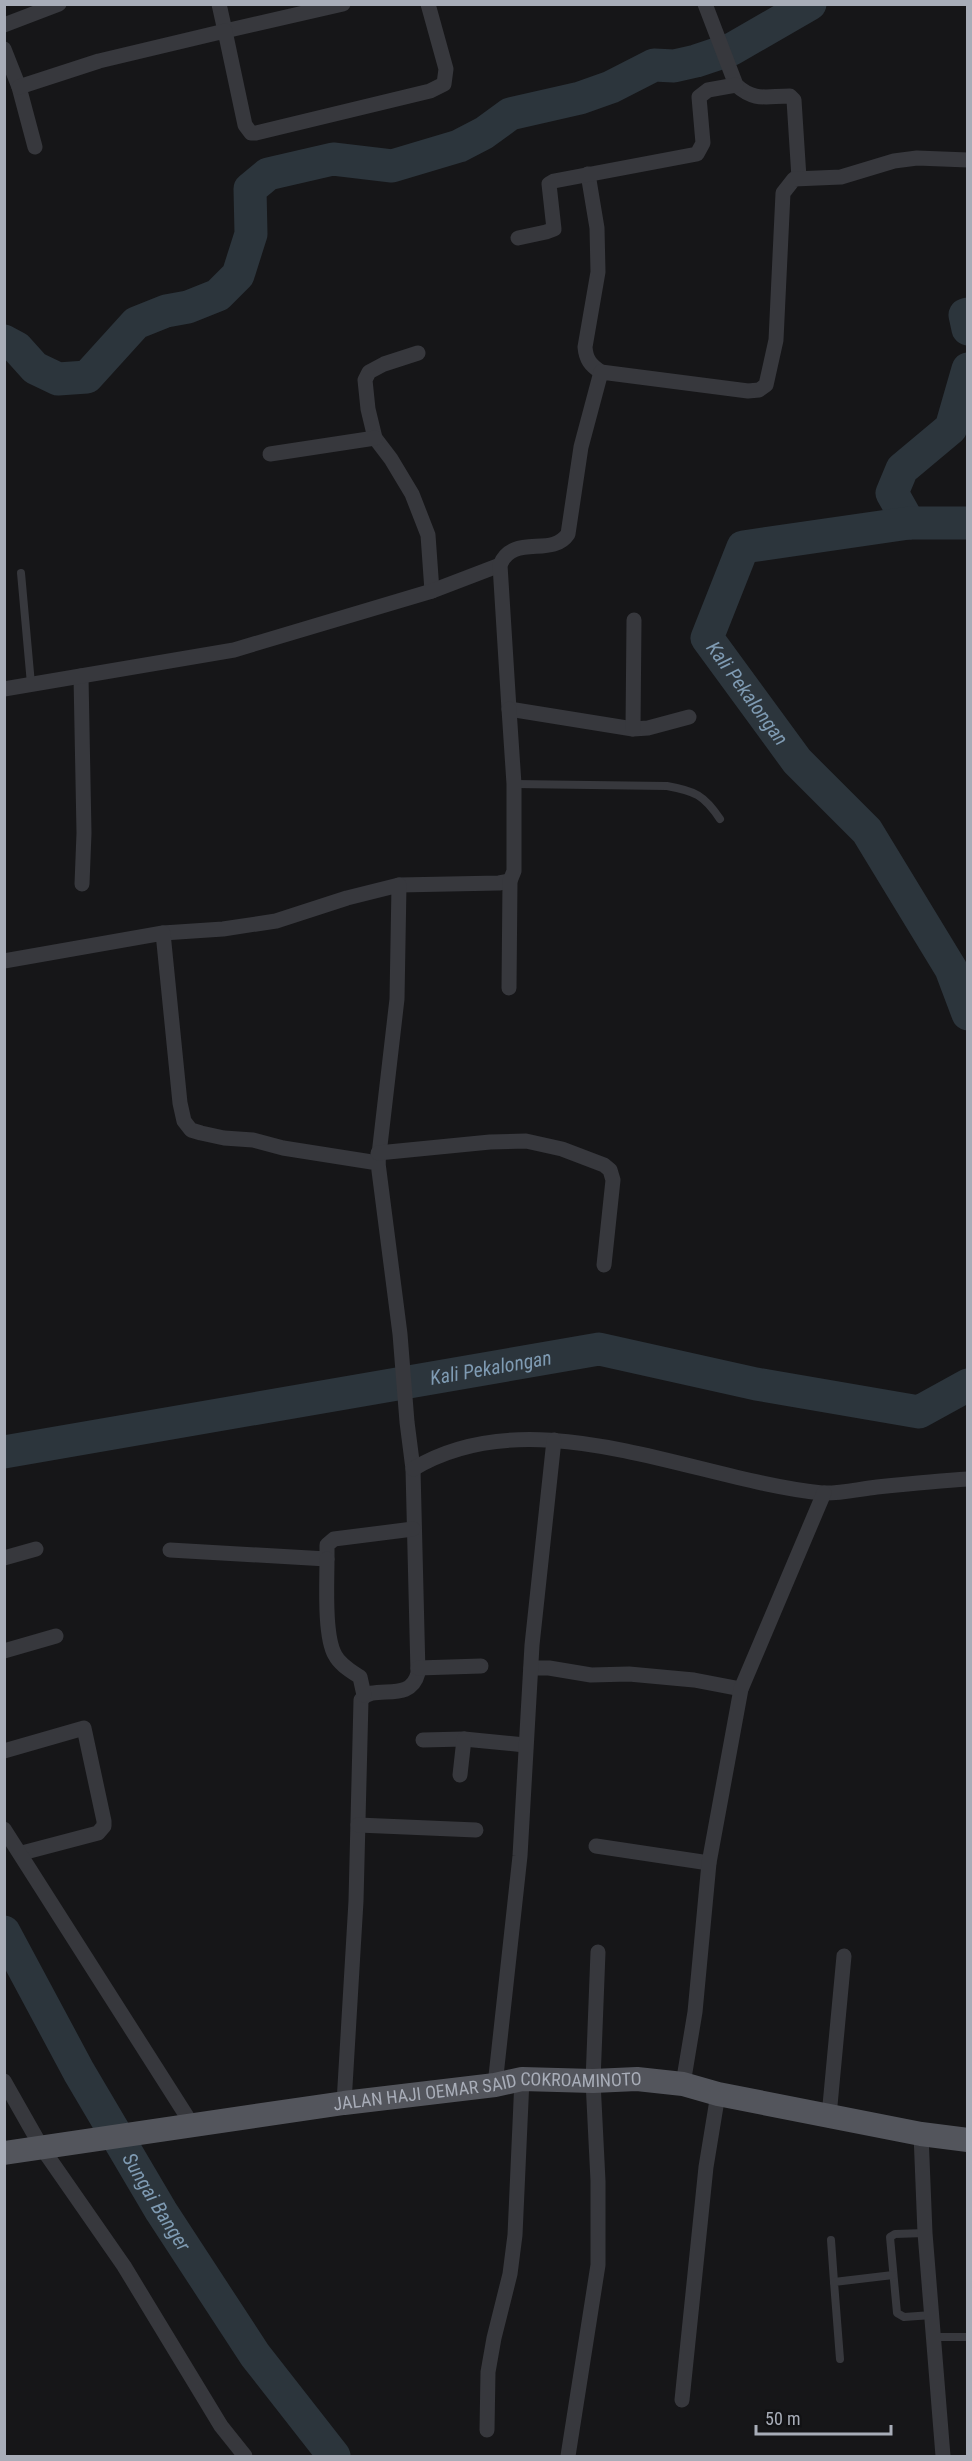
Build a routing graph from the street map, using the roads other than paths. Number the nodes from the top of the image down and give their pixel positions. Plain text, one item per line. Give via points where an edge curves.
1 (59, 4) edge
2 (219, 4) edge
3 (343, 4) edge
4 (428, 4) edge
5 (705, 4) edge
6 (4, 25) edge
7 (225, 31) junction
8 (4, 49) edge
9 (736, 85) junction
10 (19, 87) junction
11 (35, 147) dead end
12 (968, 160) edge
13 (588, 174) junction
14 (799, 178) junction
15 (518, 238) dead end
16 (418, 353) dead end
17 (600, 372) junction
18 (375, 438) junction
19 (270, 454) dead end
20 (500, 565) junction
21 (21, 573) dead end
22 (432, 591) junction
23 (634, 620) dead end
24 (81, 676) junction
25 (31, 684) junction
26 (4, 689) edge
27 (509, 709) junction
28 (689, 717) dead end
29 (633, 729) junction
30 (513, 784) junction
31 (720, 819) dead end
32 (510, 881) junction
33 (82, 884) dead end
34 (399, 885) junction
35 (164, 933) junction
36 (4, 961) edge
37 (508, 988) dead end
38 (378, 1158) junction
39 (604, 1265) dead end
40 (554, 1440) junction
41 (413, 1468) junction
42 (968, 1479) edge
43 (824, 1493) junction
44 (413, 1529) junction
45 (36, 1549) dead end
46 (170, 1550) dead end
47 (4, 1558) edge
48 (327, 1560) junction
49 (56, 1636) dead end
50 (4, 1651) edge
51 (481, 1666) dead end
52 (418, 1668) junction
53 (531, 1668) junction
54 (741, 1689) junction
55 (364, 1695) junction
56 (464, 1739) junction
57 (423, 1740) dead end
58 (525, 1745) junction
59 (4, 1751) edge
60 (460, 1775) dead end
61 (358, 1826) junction
62 (4, 1829) edge
63 (476, 1830) dead end
64 (596, 1846) dead end
65 (22, 1853) junction
66 (709, 1863) junction
67 (598, 1952) dead end
68 (844, 1956) dead end
69 (522, 2079) junction
70 (4, 2081) edge
71 (593, 2081) junction
72 (683, 2084) junction
73 (495, 2085) junction
74 (718, 2094) junction
75 (344, 2103) junction
76 (829, 2116) junction
77 (193, 2126) junction
78 (921, 2134) junction
79 (968, 2140) edge
80 (42, 2148) junction
81 (4, 2153) edge
82 (925, 2233) junction
83 (831, 2240) dead end
84 (893, 2275) junction
85 (834, 2282) junction
86 (932, 2315) junction
87 (933, 2337) junction
88 (968, 2337) edge
89 (840, 2360) dead end
90 (682, 2400) dead end
91 (487, 2430) dead end
92 (245, 2457) edge
93 (568, 2457) edge
94 (944, 2457) edge

1 - 6 street
2 - 7 street
3 - 7 street
4 - 7 street via 446,69 444,84 430,91 256,133 245,125
5 - 9 street
7 - 10 street via 109,58
8 - 10 street
9 - 13 street via 708,90 699,97 703,143 697,154
9 - 14 street via 756,98 790,96 794,100
10 - 11 street
12 - 14 street via 917,158 841,177
13 - 15 street via 549,184 554,229
13 - 17 street via 597,228 598,272 585,347 586,358
14 - 17 street via 790,182 783,193 776,340 766,385 748,391
16 - 18 street via 369,372 365,380
17 - 20 street via 581,447 568,534 559,542 510,550
18 - 19 street
18 - 22 street via 419,510 428,535
20 - 22 street
20 - 27 street
21 - 25 lane
22 - 24 street via 234,650
23 - 29 street
24 - 25 street
24 - 33 street
25 - 26 street
27 - 29 street
27 - 30 street
28 - 29 street
30 - 31 lane via 668,786 692,791 707,800
30 - 32 street via 514,871
32 - 34 street
32 - 37 street
34 - 35 street via 276,921 223,930
34 - 38 street via 396,999
35 - 36 street
35 - 38 street via 180,1103 184,1121 191,1130 282,1148
38 - 39 street via 490,1142 526,1141 554,1146 604,1166 612,1175 613,1184
38 - 41 street
40 - 41 street via 504,1438 434,1456
40 - 43 street
40 - 53 street
41 - 44 street
42 - 43 street
43 - 54 street
44 - 48 street via 334,1539 328,1542
44 - 52 street
45 - 47 street
46 - 48 street
48 - 55 street via 329,1630 334,1654 360,1677
49 - 50 street
51 - 52 street
52 - 55 street via 416,1682 407,1688
53 - 54 street via 672,1678
53 - 58 street
54 - 66 street
55 - 61 street
56 - 57 street
56 - 58 street
56 - 60 street
58 - 73 street via 520,1856
59 - 65 street via 84,1728 104,1821 98,1833
61 - 63 street
61 - 75 street
62 - 65 street
64 - 66 street
65 - 77 street
66 - 72 street
67 - 71 street
68 - 76 street
69 - 71 main road, JALAN HAJI OEMAR SAID COKROAMINOTO
69 - 73 main road, JALAN HAJI OEMAR SAID COKROAMINOTO
69 - 91 street via 515,2235 489,2372
70 - 80 street
71 - 72 main road, JALAN HAJI OEMAR SAID COKROAMINOTO via 637,2079
71 - 93 street via 598,2265
72 - 74 main road, JALAN HAJI OEMAR SAID COKROAMINOTO
73 - 75 main road, JALAN HAJI OEMAR SAID COKROAMINOTO
74 - 76 main road, JALAN HAJI OEMAR SAID COKROAMINOTO
74 - 90 street via 706,2167
75 - 77 main road, JALAN HAJI OEMAR SAID COKROAMINOTO
76 - 78 main road, JALAN HAJI OEMAR SAID COKROAMINOTO
77 - 80 main road, JALAN HAJI OEMAR SAID COKROAMINOTO
78 - 79 main road, JALAN HAJI OEMAR SAID COKROAMINOTO
78 - 82 street
80 - 81 main road, JALAN HAJI OEMAR SAID COKROAMINOTO
80 - 92 street via 124,2266 221,2426
82 - 84 lane via 890,2237
82 - 86 street
83 - 85 lane
84 - 85 lane
84 - 86 lane via 897,2313 904,2317
85 - 89 lane
86 - 87 street
87 - 88 lane
87 - 94 street

